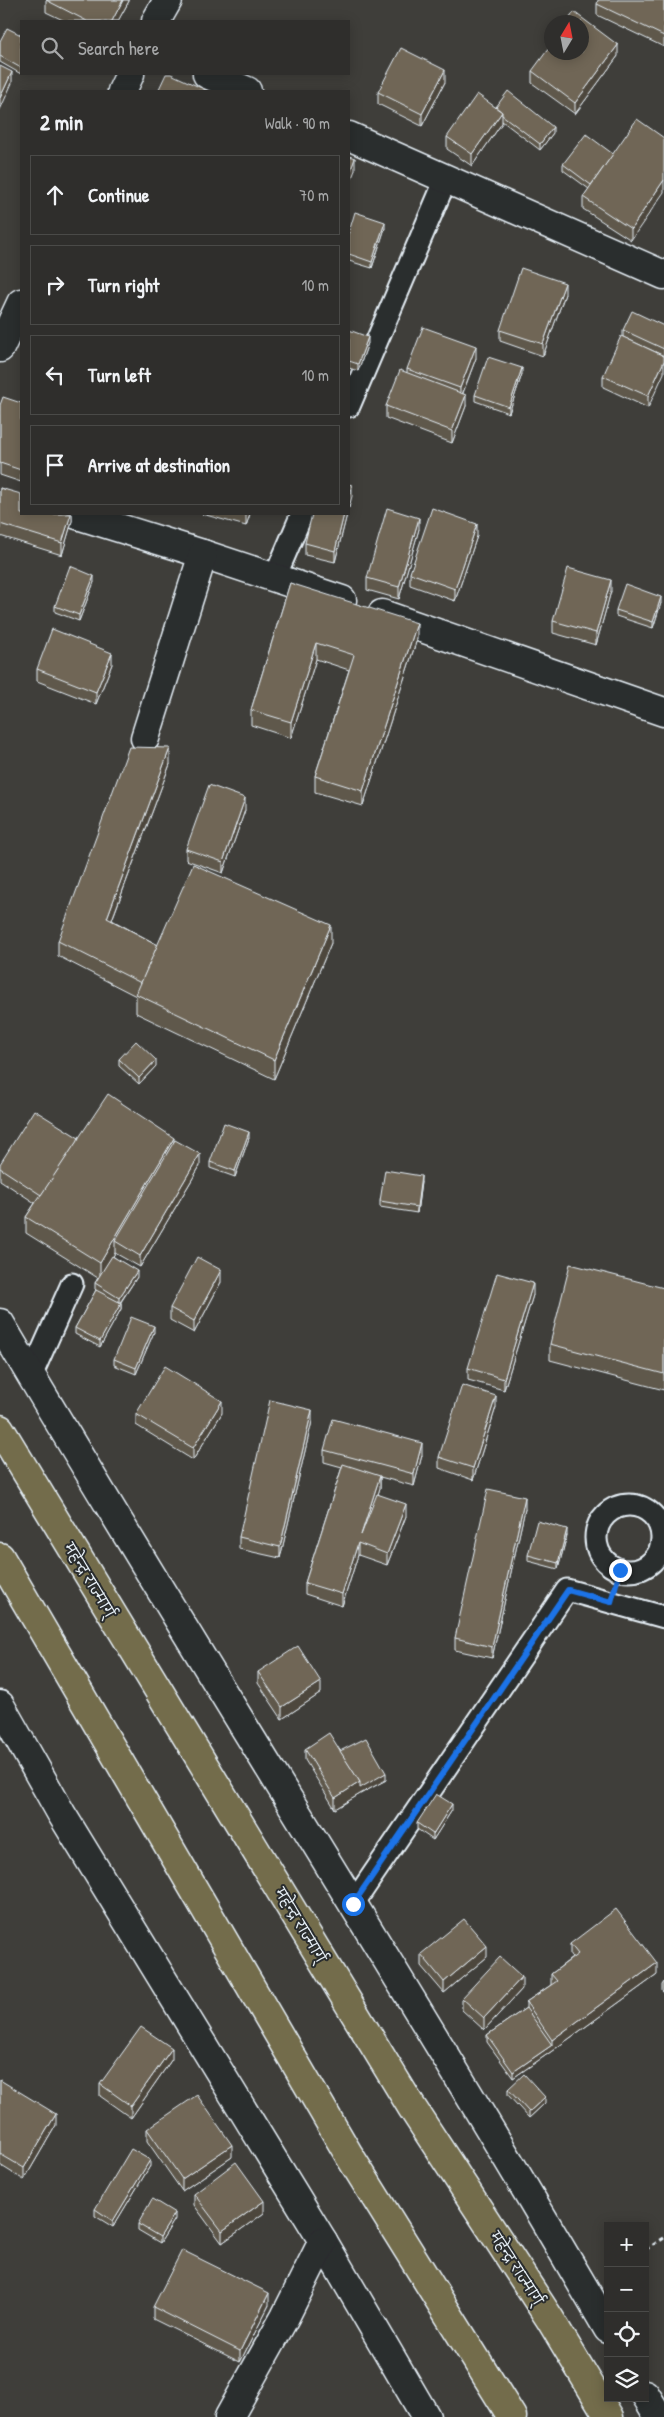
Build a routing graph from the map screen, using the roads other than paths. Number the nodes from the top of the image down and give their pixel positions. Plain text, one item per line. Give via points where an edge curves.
1 (168, 0) edge
2 (157, 20) edge
3 (130, 75) edge
4 (209, 75) edge
5 (122, 90) edge
6 (245, 90) edge
7 (350, 136) edge
8 (446, 179) junction
9 (664, 275) edge
10 (20, 305) edge
11 (0, 348) edge
12 (350, 404) edge
13 (77, 515) edge
14 (302, 515) edge
15 (204, 554) junction
16 (275, 577) junction
17 (664, 712) edge
18 (145, 738) dead end
19 (72, 1284) dead end
20 (0, 1323) edge
21 (31, 1376) junction
22 (0, 1430) edge
23 (0, 1557) edge
24 (620, 1570) dead end
25 (611, 1602) junction
26 (664, 1618) edge
27 (0, 1705) edge
28 (353, 1904) junction
29 (323, 2241) junction
30 (604, 2322) edge
31 (649, 2401) edge
32 (229, 2417) edge
33 (426, 2417) edge
34 (512, 2417) edge
35 (609, 2417) edge
36 (659, 2417) edge

1 - 2 street
3 - 5 street
4 - 6 street
7 - 8 street
8 - 9 street
8 - 12 lane
10 - 11 street
13 - 15 street
14 - 16 lane
15 - 16 street
15 - 18 street
16 - 17 street
19 - 21 lane
20 - 21 street
21 - 28 street
22 - 35 highway, महेन्द्र राज्मार्ग् via 411,2106 550,2319
23 - 34 highway via 349,2155
24 - 25 lane
25 - 26 lane
25 - 28 lane via 568,1590
27 - 29 street via 61,1813
28 - 30 street
29 - 32 street
29 - 33 street
31 - 36 street

